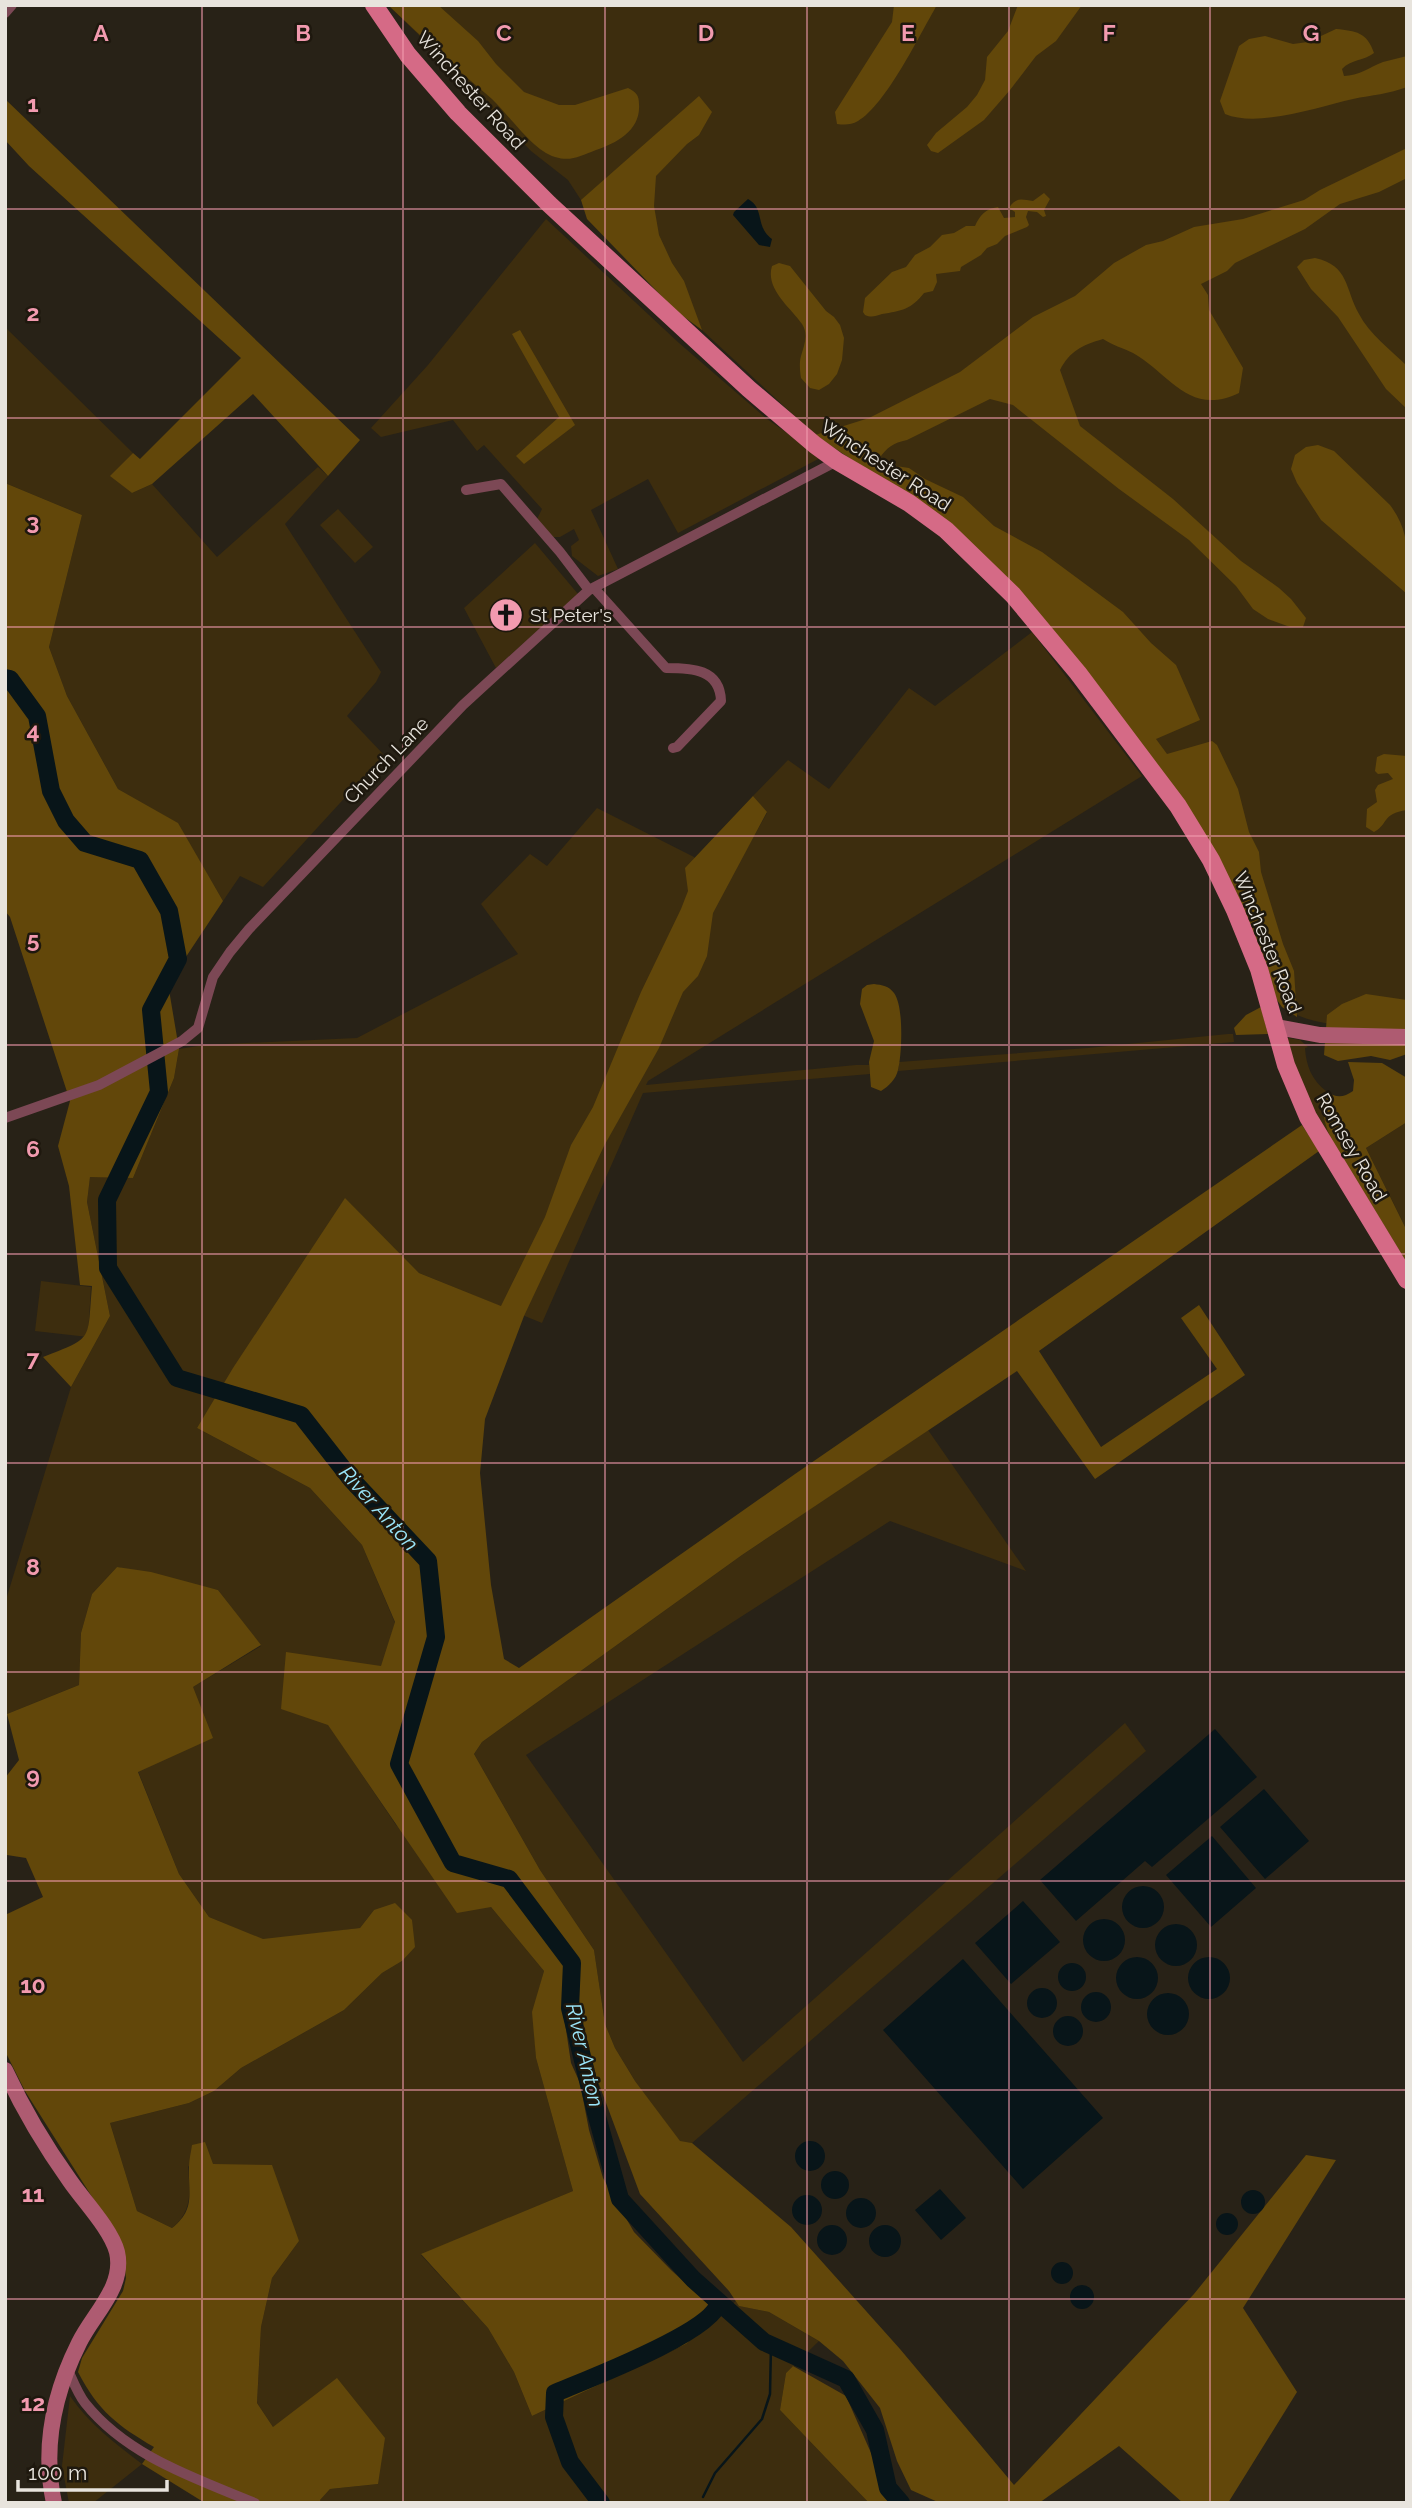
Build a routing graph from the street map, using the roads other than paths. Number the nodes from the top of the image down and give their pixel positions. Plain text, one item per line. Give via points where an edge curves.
1 (12, 5) edge
2 (374, 5) edge
3 (5, 13) edge
4 (837, 461) junction
5 (466, 490) dead end
6 (570, 543) dead end
7 (560, 552) junction
8 (592, 589) junction
9 (673, 748) dead end
10 (1277, 1027) junction
11 (1407, 1037) edge
12 (5, 1118) edge
13 (1407, 1280) edge
14 (5, 2070) edge
15 (68, 2370) junction
16 (54, 2503) edge
17 (255, 2503) edge

1 - 3 street
2 - 4 main road, Winchester Road via 408,55 489,146 749,389
4 - 8 street, Church Lane
4 - 10 main road, Winchester Road via 946,530 1013,595 1078,673 1172,798 1211,860 1259,969
5 - 7 street via 501,484
6 - 7 street
7 - 8 street
8 - 9 street via 666,668 707,674 721,689 721,701
8 - 12 street, Church Lane via 463,705 249,929 214,978 198,1028 99,1085
10 - 11 street, Winchester Road via 1320,1035
10 - 13 main road, Romsey Road via 1286,1065 1308,1117
14 - 15 street via 47,2147 110,2237 117,2257 113,2286 79,2342
15 - 16 street via 49,2437
15 - 17 street via 84,2402 120,2438 177,2470

